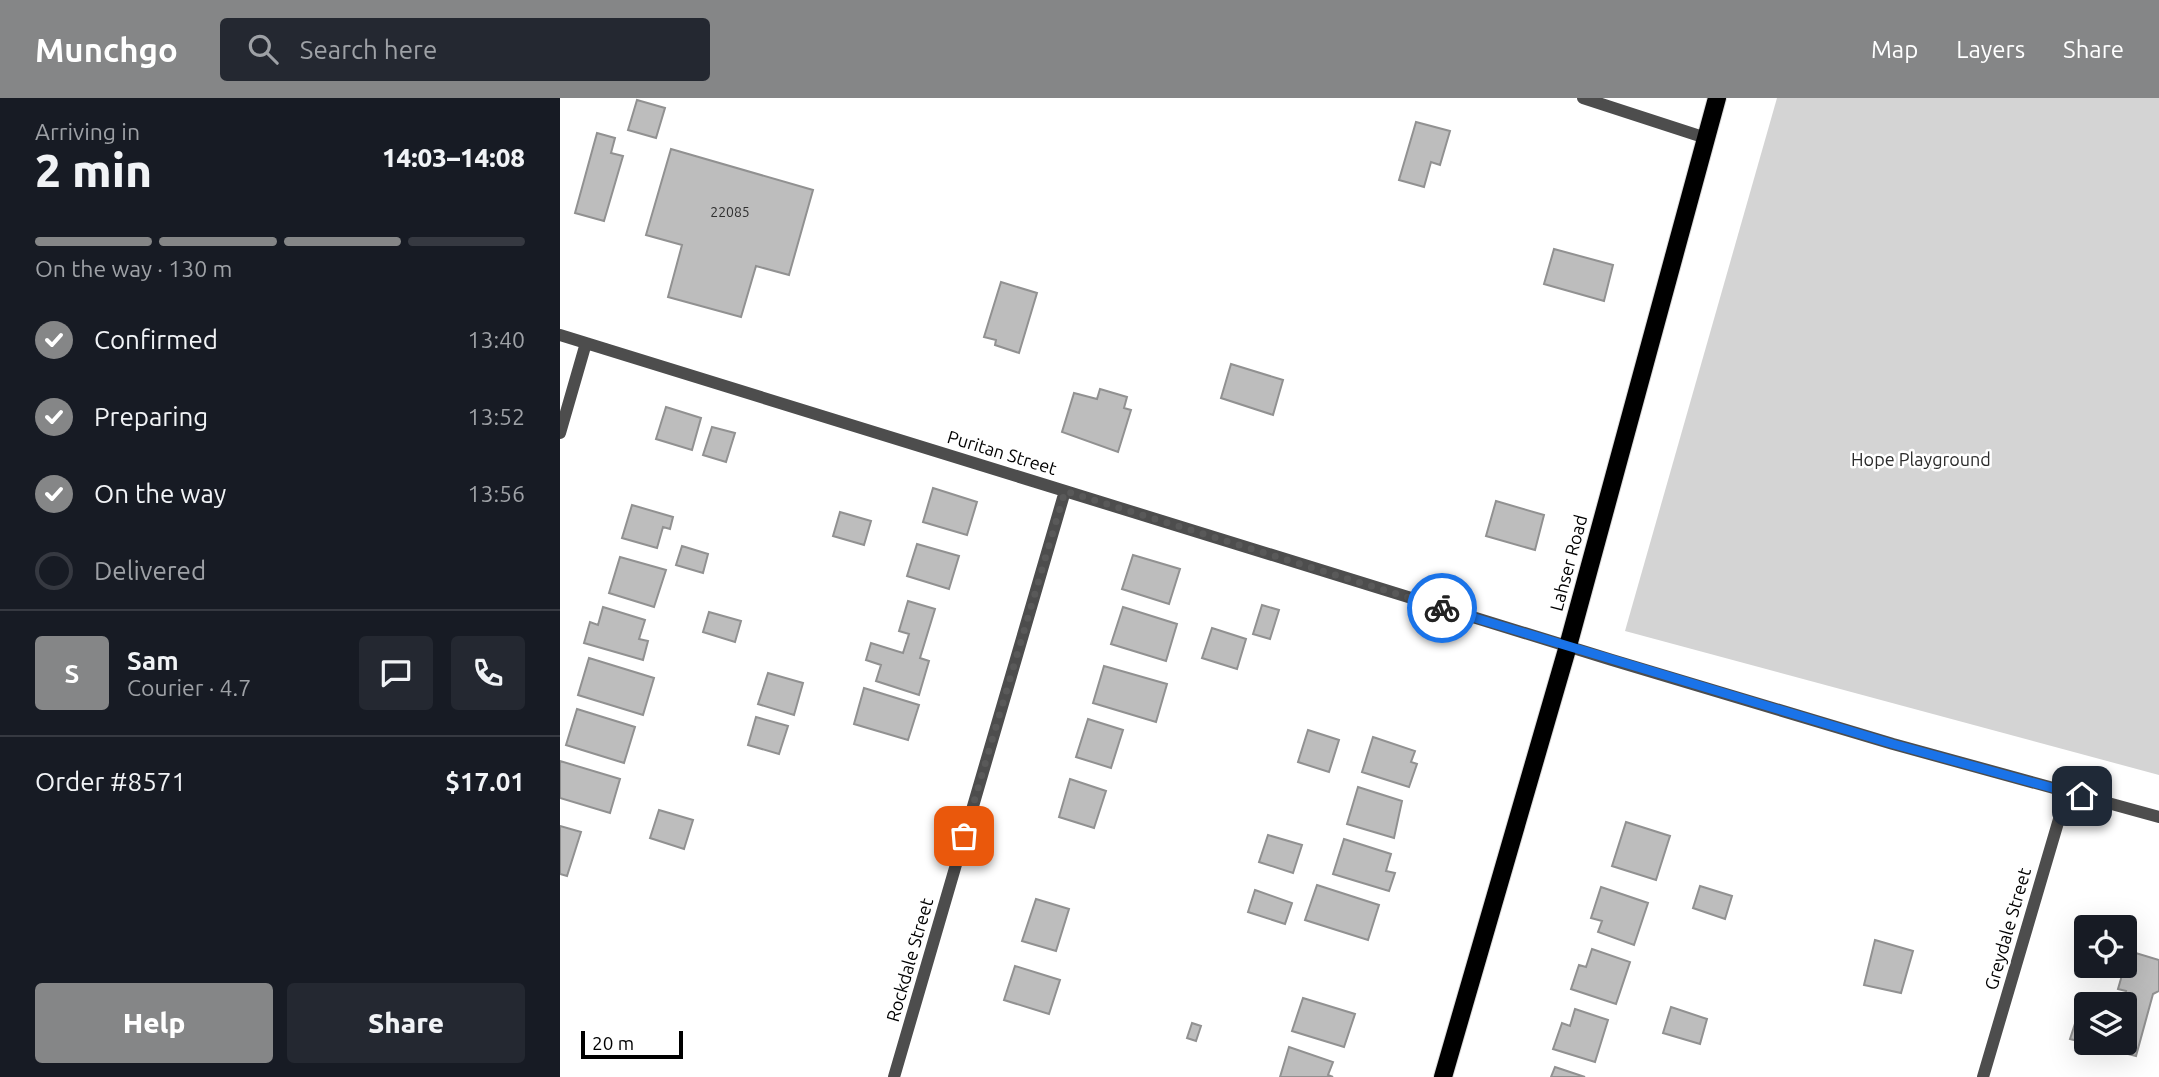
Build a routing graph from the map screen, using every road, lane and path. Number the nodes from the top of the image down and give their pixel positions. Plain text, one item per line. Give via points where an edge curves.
1 (1583, 98) edge
2 (1717, 98) edge
3 (1706, 138) junction
4 (560, 335) edge
5 (586, 343) junction
6 (560, 433) edge
7 (1065, 491) junction
8 (1568, 646) junction
9 (2067, 792) junction
10 (2159, 817) edge
11 (894, 1077) edge
12 (1443, 1077) edge
13 (1983, 1077) edge

1 - 3 street
2 - 3 main road, Lahser Road
3 - 8 main road, Lahser Road
4 - 5 street, Puritan Street
5 - 6 street
5 - 7 street, Puritan Street
7 - 8 street, Puritan Street
7 - 11 street, Rockdale Street
8 - 9 street, Puritan Street
8 - 12 main road, Lahser Road
9 - 10 street, Puritan Street
9 - 13 street, Greydale Street

